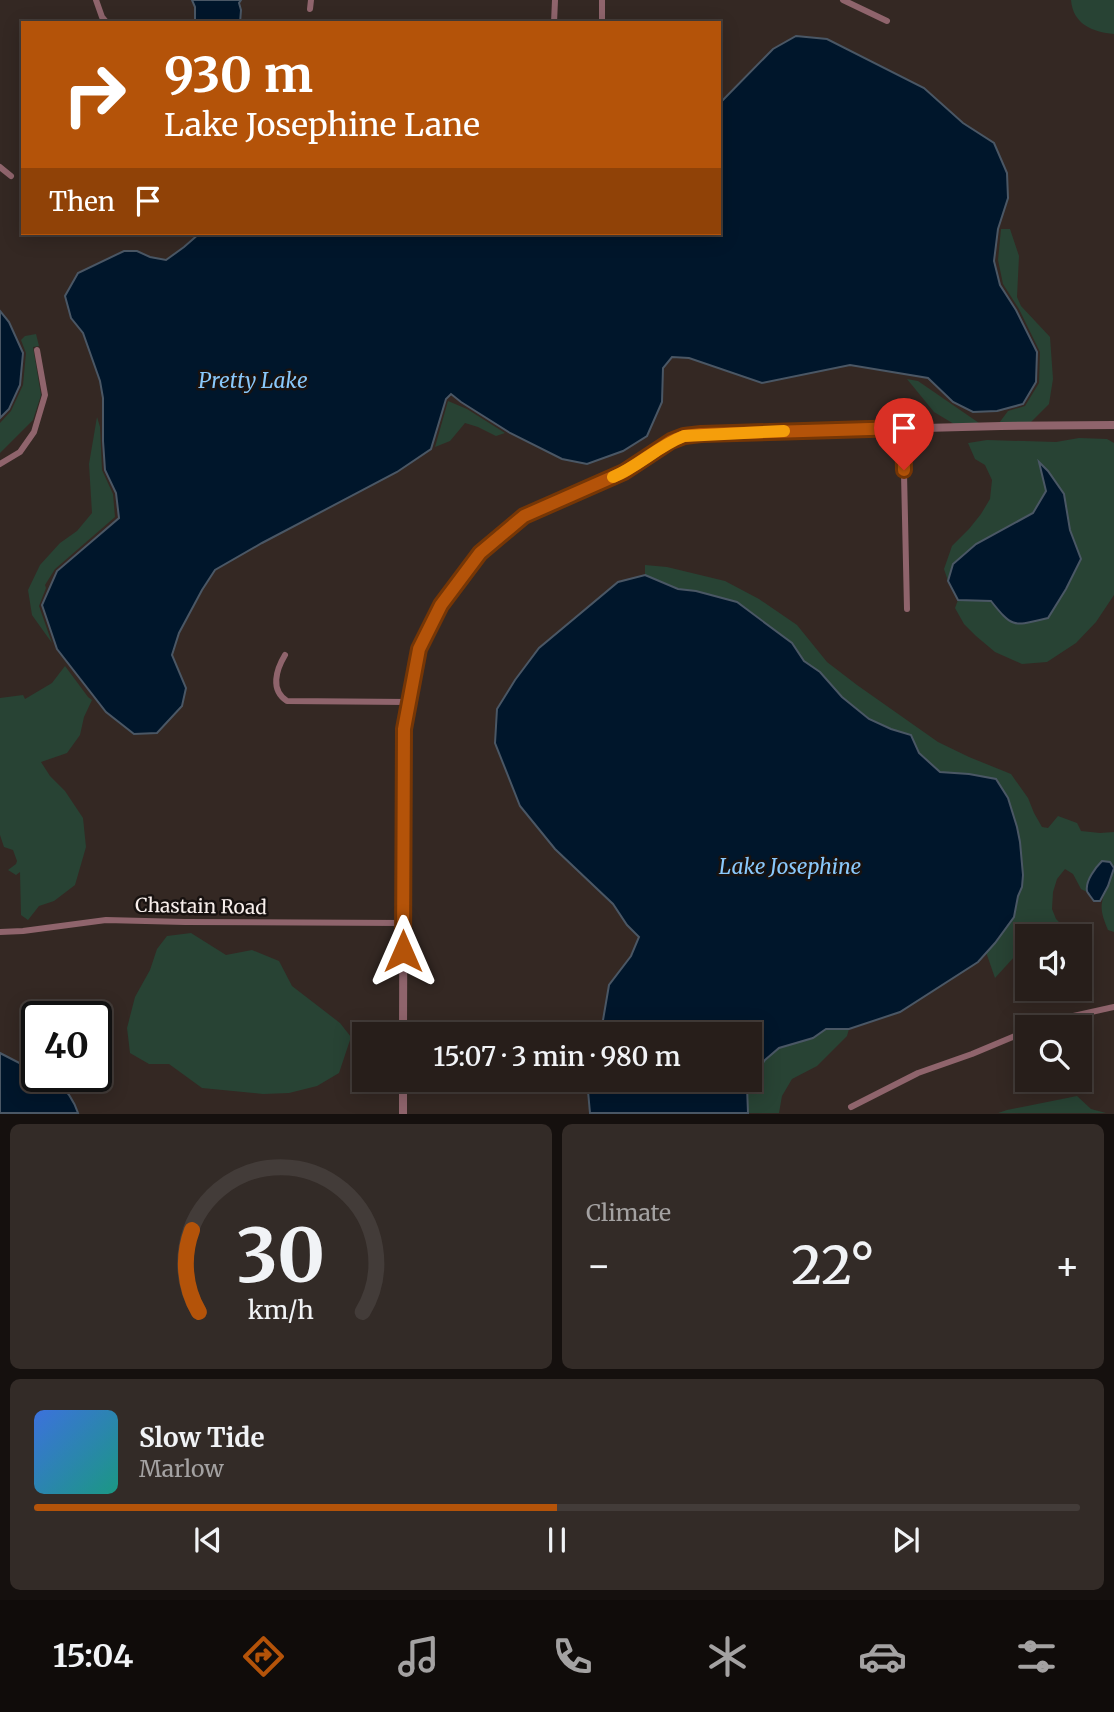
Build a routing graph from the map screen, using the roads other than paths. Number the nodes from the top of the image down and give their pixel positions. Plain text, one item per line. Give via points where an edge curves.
1 (96, 0) edge
2 (312, 0) edge
3 (555, 0) edge
4 (602, 0) edge
5 (843, 0) edge
6 (310, 9) dead end
7 (105, 21) edge
8 (554, 21) edge
9 (602, 21) edge
10 (887, 21) dead end
11 (0, 167) edge
12 (11, 176) dead end
13 (37, 350) dead end
14 (1114, 425) edge
15 (903, 428) junction
16 (0, 464) edge
17 (907, 609) dead end
18 (285, 655) dead end
19 (408, 702) junction
20 (403, 923) junction
21 (0, 932) edge
22 (1114, 1007) edge
23 (1080, 1015) edge
24 (403, 1022) edge
25 (1015, 1036) edge
26 (403, 1092) edge
27 (851, 1107) dead end
28 (403, 1114) edge

1 - 7 street
2 - 6 street
3 - 8 street
4 - 9 street
5 - 10 street
11 - 12 street
13 - 16 street via 45,395 34,432 20,452
14 - 15 street
15 - 17 street
15 - 19 street via 684,436 624,472 524,516 480,553 441,605 419,649
18 - 19 street via 276,688 287,701
19 - 20 street
20 - 21 street, Chastain Road via 106,920
20 - 24 street
22 - 23 street
25 - 27 street via 918,1073
26 - 28 street

